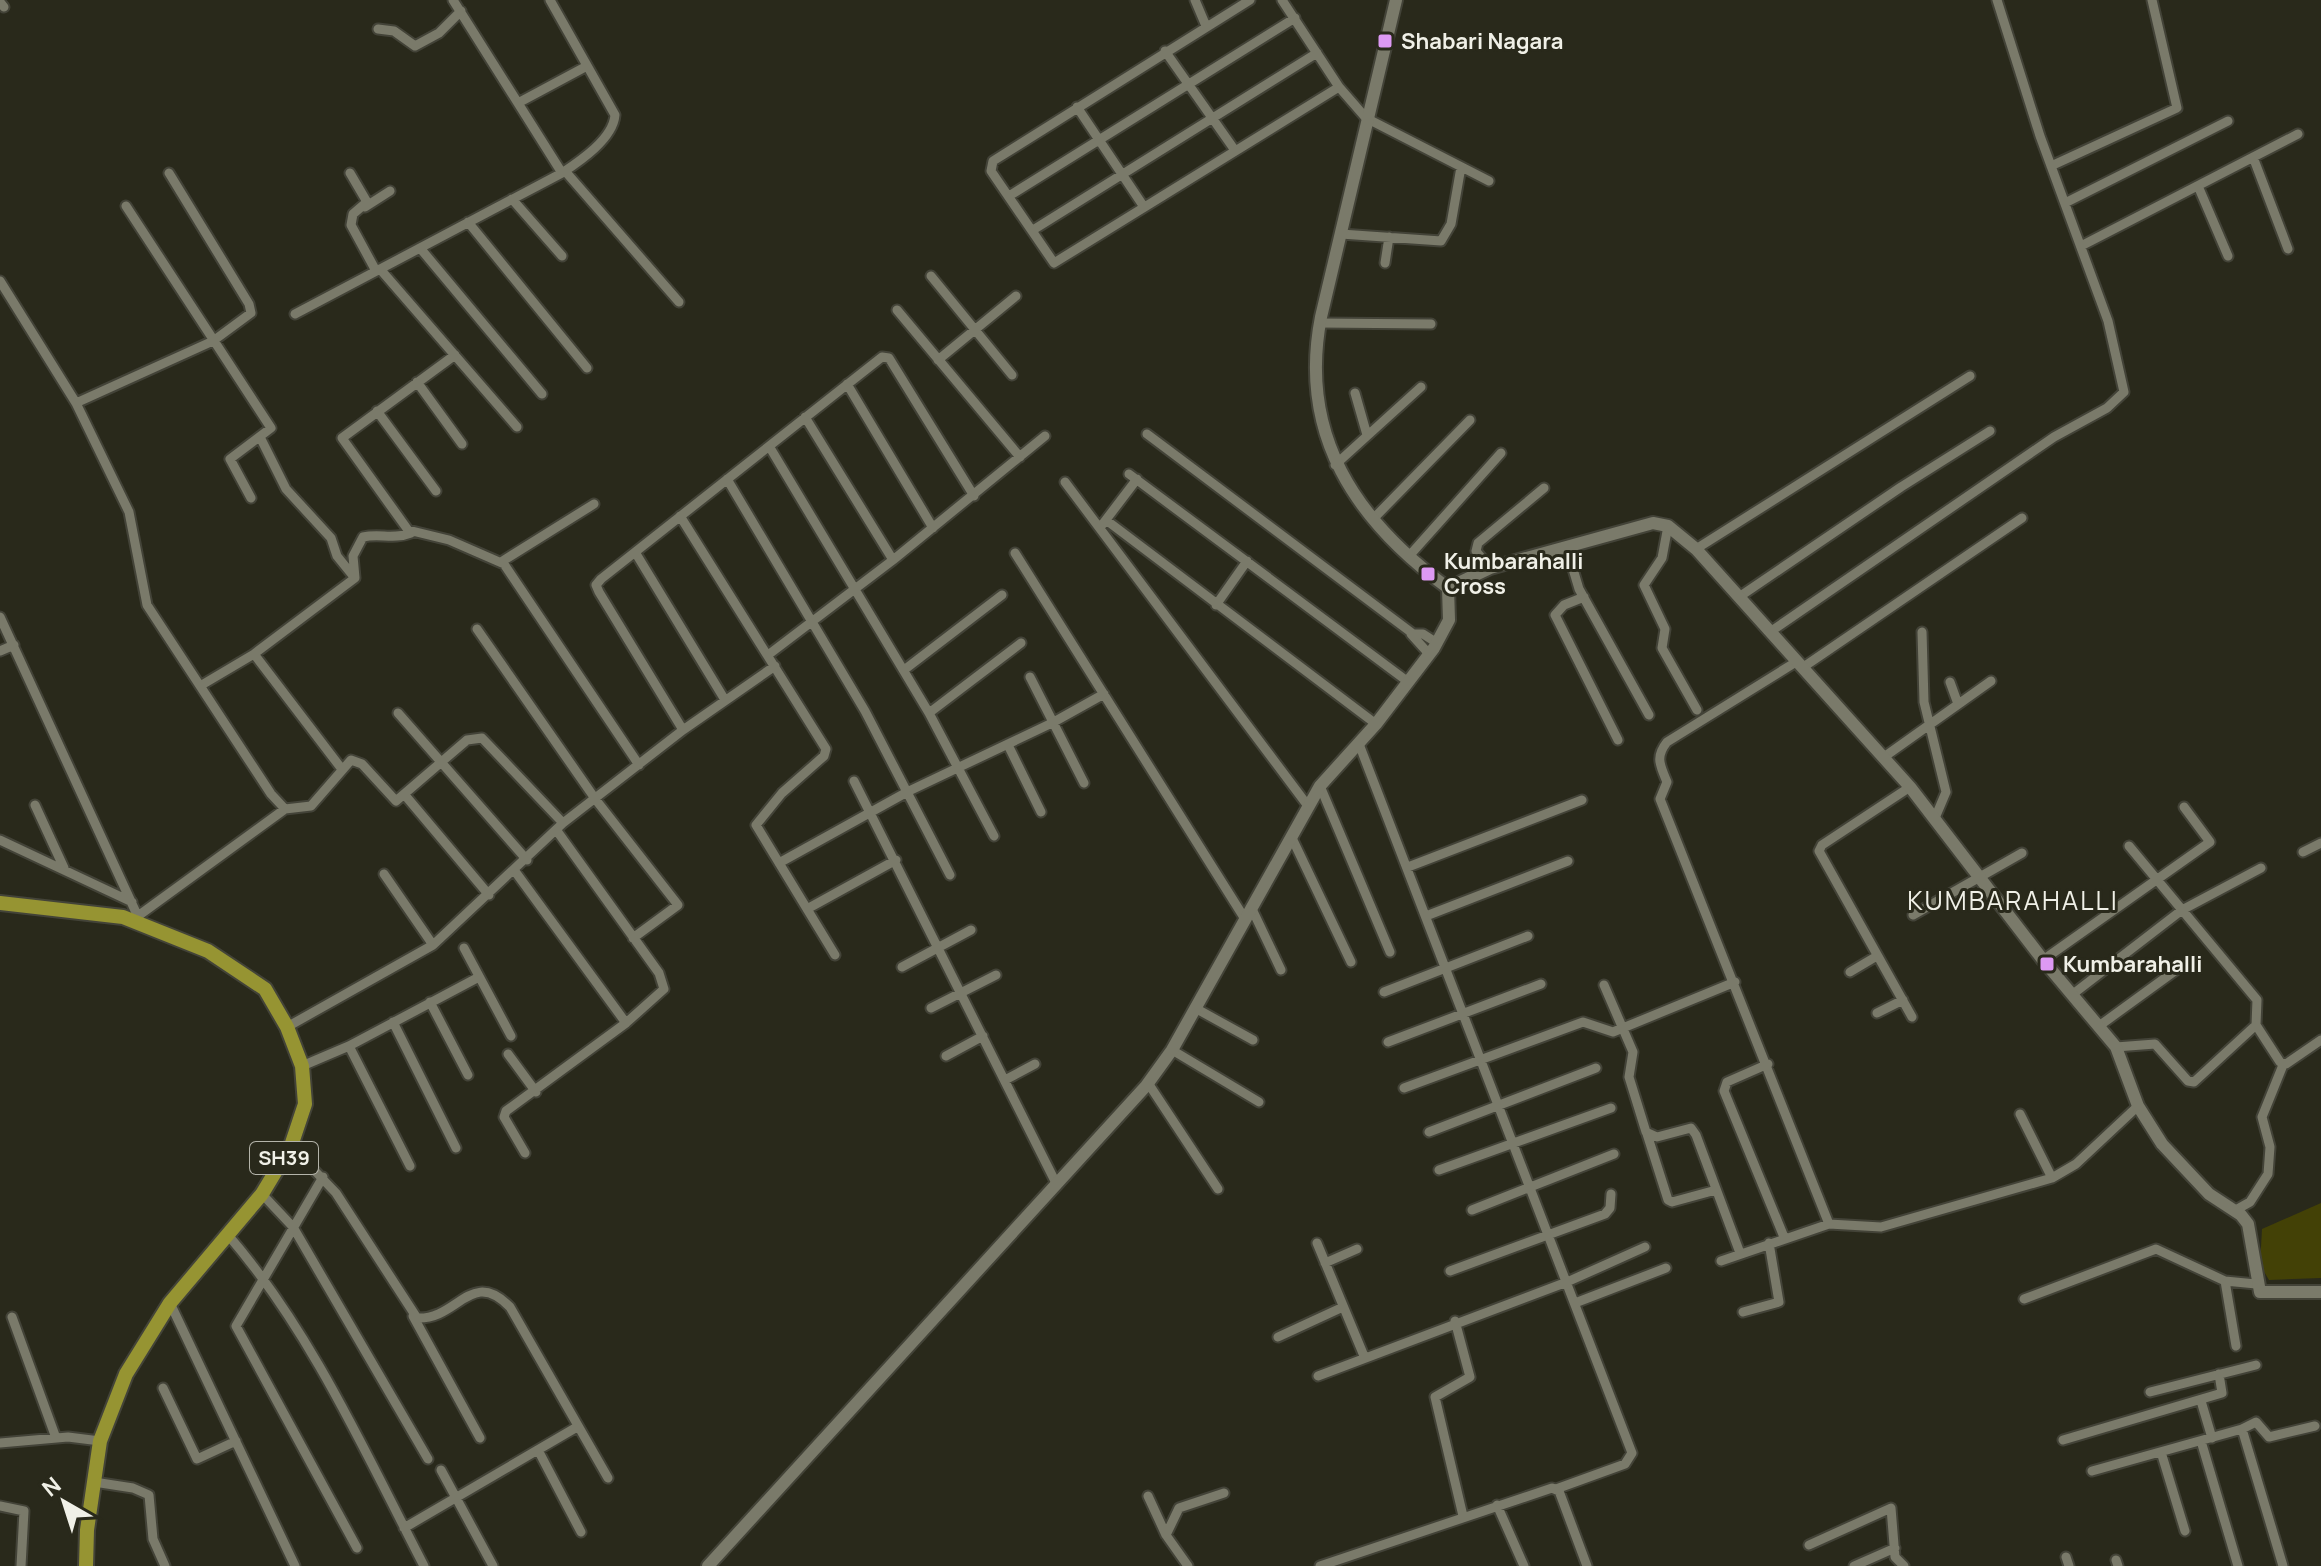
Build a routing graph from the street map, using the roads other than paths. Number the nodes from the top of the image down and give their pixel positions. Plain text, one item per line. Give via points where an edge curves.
1 (453, 0) edge
2 (550, 0) edge
3 (1195, 0) edge
4 (1250, 0) edge
5 (1282, 0) edge
6 (1396, 0) edge
7 (1997, 0) edge
8 (2152, 0) edge
9 (461, 11) junction
10 (1295, 18) junction
11 (1206, 26) junction
12 (378, 29) dead end
13 (1165, 51) junction
14 (1317, 53) junction
15 (587, 66) junction
16 (1188, 83) junction
17 (1339, 87) junction
18 (518, 103) junction
19 (1077, 107) junction
20 (1210, 117) junction
21 (1366, 118) junction
22 (2228, 121) dead end
23 (2298, 134) dead end
24 (1100, 141) junction
25 (1234, 149) junction
26 (2253, 157) junction
27 (2051, 166) junction
28 (1461, 167) junction
29 (564, 172) junction
30 (169, 173) dead end
31 (350, 173) dead end
32 (1122, 174) junction
33 (1489, 181) dead end
34 (2198, 186) junction
35 (390, 191) dead end
36 (1009, 196) junction
37 (512, 199) junction
38 (2065, 203) junction
39 (126, 206) dead end
40 (365, 207) junction
41 (1144, 207) junction
42 (468, 222) junction
43 (1033, 230) junction
44 (1341, 234) junction
45 (1389, 237) junction
46 (2081, 246) junction
47 (420, 248) junction
48 (2288, 249) dead end
49 (562, 256) dead end
50 (2228, 256) dead end
51 (1385, 263) dead end
52 (378, 270) junction
53 (931, 276) dead end
54 (0, 281) edge
55 (1016, 296) dead end
56 (679, 302) dead end
57 (897, 310) dead end
58 (295, 314) dead end
59 (1320, 323) junction
60 (1431, 324) dead end
61 (975, 329) junction
62 (213, 341) junction
63 (455, 355) junction
64 (938, 360) junction
65 (587, 368) dead end
66 (1012, 375) dead end
67 (1970, 376) dead end
68 (417, 382) junction
69 (847, 384) junction
70 (1421, 387) dead end
71 (1355, 393) dead end
72 (542, 394) dead end
73 (76, 403) junction
74 (377, 411) junction
75 (805, 417) junction
76 (1470, 420) dead end
77 (517, 427) dead end
78 (1990, 431) dead end
79 (1147, 434) dead end
80 (1367, 435) junction
81 (1045, 436) dead end
82 (261, 439) junction
83 (462, 444) dead end
84 (769, 446) junction
85 (1501, 453) dead end
86 (1020, 457) junction
87 (1335, 465) junction
88 (727, 479) junction
89 (1065, 482) dead end
90 (1544, 488) dead end
91 (436, 491) dead end
92 (974, 496) junction
93 (251, 498) dead end
94 (594, 504) dead end
95 (680, 516) junction
96 (1375, 517) junction
97 (2022, 518) dead end
98 (1103, 524) junction
99 (1668, 526) junction
100 (933, 528) junction
101 (411, 533) junction
102 (1567, 549) junction
103 (1696, 549) junction
104 (635, 552) junction
105 (1015, 553) dead end
106 (1410, 555) junction
107 (893, 560) junction
108 (1247, 561) junction
109 (501, 562) junction
110 (1490, 568) junction
111 (355, 578) junction
112 (1448, 588) junction
113 (853, 589) junction
114 (1002, 595) dead end
115 (1584, 597) junction
116 (1739, 597) junction
117 (1216, 605) junction
118 (0, 617) edge
119 (812, 621) junction
120 (477, 629) dead end
121 (1770, 632) junction
122 (1922, 632) dead end
123 (1021, 643) dead end
124 (14, 645) junction
125 (1433, 648) junction
126 (0, 651) edge
127 (254, 654) junction
128 (768, 655) junction
129 (1799, 665) junction
130 (775, 666) junction
131 (904, 670) junction
132 (1030, 677) dead end
133 (1407, 681) junction
134 (1991, 681) dead end
135 (1950, 682) dead end
136 (200, 686) junction
137 (1104, 694) junction
138 (725, 700) junction
139 (1958, 704) junction
140 (1697, 710) dead end
141 (398, 713) dead end
142 (929, 713) junction
143 (1649, 715) dead end
144 (1052, 723) junction
145 (1932, 723) junction
146 (1376, 724) junction
147 (683, 730) junction
148 (1618, 740) dead end
149 (1359, 744) junction
150 (1008, 745) junction
151 (1884, 757) junction
152 (440, 760) junction
153 (639, 765) junction
154 (341, 768) junction
155 (959, 769) junction
156 (854, 781) dead end
157 (1084, 783) dead end
158 (1320, 786) junction
159 (1910, 787) junction
160 (909, 791) junction
161 (404, 794) junction
162 (596, 800) junction
163 (1582, 800) dead end
164 (35, 805) dead end
165 (1308, 806) junction
166 (2184, 807) dead end
167 (285, 809) junction
168 (872, 812) junction
169 (1041, 812) dead end
170 (1935, 818) junction
171 (560, 827) junction
172 (994, 836) dead end
173 (1291, 836) junction
174 (0, 840) edge
175 (2321, 843) edge
176 (2129, 846) dead end
177 (2303, 852) dead end
178 (2022, 853) dead end
179 (527, 860) junction
180 (896, 860) junction
181 (1568, 861) dead end
182 (779, 863) junction
183 (1408, 867) junction
184 (64, 868) junction
185 (2261, 868) dead end
186 (514, 870) junction
187 (384, 874) dead end
188 (950, 875) dead end
189 (1978, 876) junction
190 (2156, 877) junction
191 (489, 895) junction
192 (132, 902) junction
193 (0, 903) edge
194 (807, 909) junction
195 (2182, 910) junction
196 (1248, 913) junction
197 (1913, 915) dead end
198 (1426, 916) junction
199 (140, 920) junction
200 (971, 930) dead end
201 (1528, 936) dead end
202 (633, 938) junction
203 (433, 945) junction
204 (464, 948) dead end
205 (939, 948) junction
206 (1390, 952) dead end
207 (835, 955) dead end
208 (1877, 956) junction
209 (2043, 960) junction
210 (1351, 962) dead end
211 (2183, 965) dead end
212 (902, 967) dead end
213 (1446, 968) junction
214 (1281, 970) dead end
215 (1850, 972) dead end
216 (996, 975) dead end
217 (479, 977) junction
218 (1735, 982) junction
219 (1541, 984) dead end
220 (1604, 985) dead end
221 (1384, 992) dead end
222 (962, 993) junction
223 (2073, 994) junction
224 (1903, 1000) junction
225 (430, 1002) junction
226 (931, 1008) dead end
227 (1195, 1008) junction
228 (1464, 1013) junction
229 (1877, 1013) dead end
230 (1912, 1017) dead end
231 (393, 1022) junction
232 (626, 1023) junction
233 (2256, 1025) junction
234 (2099, 1026) junction
235 (287, 1027) junction
236 (1623, 1027) junction
237 (511, 1036) dead end
238 (983, 1036) junction
239 (1253, 1040) dead end
240 (2321, 1040) edge
241 (1388, 1042) dead end
242 (349, 1046) junction
243 (2116, 1047) junction
244 (1172, 1050) junction
245 (508, 1054) dead end
246 (946, 1056) dead end
247 (1481, 1058) junction
248 (1035, 1064) dead end
249 (1768, 1064) junction
250 (2283, 1065) junction
251 (302, 1066) junction
252 (1596, 1068) dead end
253 (468, 1075) dead end
254 (1005, 1080) junction
255 (1148, 1083) junction
256 (1404, 1088) dead end
257 (536, 1092) junction
258 (1259, 1102) dead end
259 (1499, 1105) junction
260 (2138, 1106) junction
261 (1611, 1108) dead end
262 (2020, 1114) dead end
263 (1429, 1132) dead end
264 (1646, 1132) junction
265 (1512, 1142) junction
266 (291, 1146) junction
267 (456, 1148) dead end
268 (525, 1153) dead end
269 (1614, 1154) dead end
270 (410, 1166) dead end
271 (1439, 1170) dead end
272 (323, 1177) junction
273 (2052, 1178) junction
274 (1057, 1185) junction
275 (1529, 1187) junction
276 (1218, 1189) dead end
277 (1716, 1190) junction
278 (262, 1194) junction
279 (1611, 1194) dead end
280 (1472, 1210) dead end
281 (2234, 1211) junction
282 (1829, 1224) junction
283 (293, 1227) junction
284 (228, 1235) junction
285 (1548, 1235) junction
286 (1784, 1237) junction
287 (1317, 1243) dead end
288 (1769, 1243) junction
289 (1645, 1247) dead end
290 (1357, 1249) dead end
291 (1740, 1253) junction
292 (1721, 1261) dead end
293 (1325, 1263) junction
294 (1666, 1268) dead end
295 (1450, 1271) dead end
296 (264, 1276) junction
297 (2225, 1281) junction
298 (1567, 1282) junction
299 (2256, 1284) junction
300 (2321, 1292) edge
301 (2024, 1299) dead end
302 (170, 1303) junction
303 (1575, 1303) junction
304 (1343, 1307) junction
305 (1743, 1312) dead end
306 (411, 1313) junction
307 (12, 1317) dead end
308 (1455, 1321) junction
309 (1278, 1337) dead end
310 (2236, 1346) dead end
311 (1364, 1356) junction
312 (2256, 1365) dead end
313 (2219, 1374) junction
314 (1318, 1376) dead end
315 (163, 1388) dead end
316 (2150, 1392) dead end
317 (2201, 1401) junction
318 (2315, 1426) dead end
319 (577, 1427) junction
320 (2242, 1429) junction
321 (56, 1438) junction
322 (480, 1438) dead end
323 (2206, 1439) junction
324 (2063, 1440) dead end
325 (100, 1441) junction
326 (236, 1441) junction
327 (0, 1443) edge
328 (538, 1450) junction
329 (2161, 1452) junction
330 (428, 1459) dead end
331 (441, 1470) dead end
332 (2092, 1471) dead end
333 (608, 1478) dead end
334 (94, 1482) junction
335 (1556, 1489) junction
336 (1224, 1493) dead end
337 (1148, 1496) dead end
338 (456, 1498) junction
339 (1497, 1505) junction
340 (0, 1506) edge
341 (1463, 1516) junction
342 (404, 1528) junction
343 (2185, 1531) dead end
344 (581, 1532) dead end
345 (1166, 1535) junction
346 (1809, 1545) dead end
347 (357, 1548) dead end
348 (1895, 1553) junction
349 (21, 1566) edge
350 (86, 1566) edge
351 (165, 1566) edge
352 (295, 1566) edge
353 (424, 1566) edge
354 (493, 1566) edge
355 (708, 1566) edge
356 (1188, 1566) edge
357 (1320, 1566) edge
358 (1524, 1566) edge
359 (1587, 1566) edge
360 (1854, 1566) edge
361 (1904, 1566) edge
362 (2238, 1566) edge
363 (2283, 1566) edge

1 - 9 street
2 - 15 street
3 - 11 street
4 - 11 street
5 - 10 street
6 - 21 street
7 - 27 street
8 - 27 street via 2177,108
9 - 12 street via 439,33 415,46 394,31
9 - 18 street
10 - 14 street
10 - 16 street
11 - 13 street
13 - 16 street
13 - 19 street
14 - 17 street
14 - 20 street
15 - 18 street
15 - 29 street via 615,120 586,156
16 - 20 street
16 - 24 street
17 - 21 street
17 - 25 street
18 - 29 street
19 - 24 street
19 - 36 street via 993,161 991,171
20 - 25 street
20 - 32 street
21 - 28 street
21 - 44 street
22 - 38 street
23 - 26 street
24 - 32 street
24 - 36 street
25 - 41 street
26 - 34 street
26 - 48 street
27 - 38 street
28 - 33 street
28 - 45 street via 1446,238
29 - 37 street
29 - 56 street
30 - 62 street via 252,308 246,320
31 - 40 street via 367,196
32 - 41 street
32 - 43 street
34 - 46 street
34 - 50 street
35 - 40 street
36 - 43 street
37 - 42 street
37 - 49 street
38 - 46 street
39 - 62 street
40 - 52 street via 353,214 351,225
41 - 43 street via 1056,264
42 - 47 street
42 - 65 street
44 - 45 street
44 - 59 street
45 - 51 street
46 - 121 street via 2108,321 2124,392 2118,400 2054,437
47 - 52 street
47 - 72 street
52 - 58 street
52 - 63 street
53 - 61 street
54 - 73 street
55 - 61 street
57 - 64 street
59 - 60 street
59 - 87 street via 1313,370 1323,432
61 - 64 street
61 - 66 street
62 - 73 street
62 - 82 street via 271,428
63 - 68 street
63 - 77 street
64 - 86 street
67 - 103 street
68 - 74 street
68 - 83 street
69 - 75 street
69 - 92 street via 882,357 889,358
69 - 100 street
70 - 80 street
71 - 80 street
73 - 136 street via 129,512 147,605
74 - 91 street
74 - 101 street via 342,438
75 - 84 street
75 - 107 street
76 - 96 street
78 - 116 street
79 - 125 street via 1412,633 1423,634
80 - 87 street
81 - 86 street
82 - 93 street via 230,459
82 - 111 street via 286,489 331,538 337,556
84 - 88 street
84 - 113 street
85 - 106 street
86 - 92 street
87 - 96 street
88 - 95 street
88 - 119 street
89 - 98 street
90 - 110 street via 1478,543 1476,551
92 - 100 street
94 - 109 street
95 - 104 street
95 - 128 street
96 - 106 street
97 - 129 street
98 - 108 street via 1133,476
98 - 117 street
98 - 165 street
99 - 102 street via 1653,523
99 - 103 street
99 - 140 street via 1662,558 1644,585 1665,629 1662,648
100 - 107 street
101 - 109 street via 449,540
101 - 111 street via 396,539 363,537 353,556
102 - 110 street
102 - 115 street
103 - 116 street
104 - 138 street
104 - 147 street via 596,585
105 - 137 street
106 - 112 street
107 - 113 street
108 - 117 street
108 - 133 street
109 - 153 street
110 - 112 street
111 - 127 street
112 - 125 street via 1449,620
113 - 119 street
113 - 131 street
114 - 131 street
115 - 143 street
115 - 148 street via 1555,615
116 - 121 street
117 - 146 street
118 - 124 street
119 - 128 street
119 - 160 street
120 - 162 street
121 - 129 street
122 - 145 street via 1924,702
123 - 142 street
124 - 126 street
124 - 192 street
125 - 133 street
127 - 136 street
127 - 154 street
128 - 130 street
129 - 151 street
129 - 218 street via 1659,751 1667,782 1660,799
130 - 138 street
130 - 182 street via 826,752 757,823
131 - 142 street
132 - 144 street
133 - 146 street
134 - 139 street
135 - 139 street
136 - 167 street
137 - 144 street
137 - 196 street
138 - 147 street
139 - 145 street
141 - 152 street
142 - 155 street
144 - 150 street
144 - 157 street
145 - 151 street
145 - 170 street via 1946,792
146 - 149 street
147 - 153 street
149 - 158 street
149 - 183 street
150 - 155 street
150 - 169 street
151 - 159 street
152 - 161 street
152 - 171 street via 467,740 482,738
152 - 179 street
153 - 162 street
154 - 161 street via 356,760 395,800
154 - 167 street via 311,806
155 - 160 street
155 - 172 street
156 - 168 street
158 - 165 street
158 - 206 street
159 - 170 street
159 - 208 street via 1819,851
160 - 168 street
160 - 188 street
161 - 191 street
162 - 171 street
162 - 202 street via 678,905
163 - 183 street
164 - 184 street
165 - 173 street
166 - 190 street via 2210,841
167 - 199 street
168 - 180 street
168 - 182 street
170 - 189 street
171 - 179 street
171 - 202 street
173 - 196 street
173 - 210 street
174 - 184 street
175 - 177 street
176 - 190 street
178 - 189 street
179 - 186 street
180 - 194 street
180 - 205 street
181 - 198 street
182 - 194 street
183 - 198 street
184 - 192 street
185 - 195 street
186 - 191 street
186 - 232 street
187 - 203 street
189 - 197 street
189 - 209 street
190 - 195 street
190 - 209 street
191 - 203 street
192 - 199 street
193 - 199 main road, SH39
194 - 207 street
195 - 223 street
195 - 233 street via 2257,1000
196 - 214 street
196 - 227 street
198 - 213 street
199 - 235 main road, SH39 via 208,951 265,989
200 - 205 street
201 - 213 street
202 - 232 street via 659,973 664,989
203 - 235 street
204 - 217 street
205 - 212 street
205 - 222 street
208 - 215 street
208 - 224 street
209 - 223 street
211 - 234 street
213 - 221 street
213 - 228 street
216 - 222 street
217 - 225 street
217 - 237 street
218 - 236 street
218 - 249 street
219 - 228 street
220 - 236 street
222 - 226 street
222 - 238 street
223 - 234 street
224 - 229 street
224 - 230 street
225 - 231 street
225 - 253 street
227 - 239 street
227 - 244 street
228 - 241 street
228 - 247 street
231 - 242 street
231 - 267 street
232 - 257 street
233 - 243 street via 2194,1082 2155,1044
233 - 250 street
234 - 243 street
235 - 251 main road, SH39
236 - 247 street via 1605,1032 1583,1022
236 - 264 street via 1633,1052 1629,1077
238 - 246 street
238 - 254 street
240 - 250 street
242 - 251 street
242 - 270 street
243 - 260 street
244 - 255 street
244 - 258 street
245 - 257 street
247 - 256 street
247 - 259 street
248 - 254 street
249 - 282 street
249 - 286 street via 1727,1082 1724,1091
250 - 281 street via 2262,1117 2270,1147 2268,1174 2250,1202
251 - 266 main road, SH39 via 305,1104
252 - 259 street
254 - 274 street
255 - 274 street
255 - 276 street
257 - 268 street via 504,1117
259 - 263 street
259 - 265 street
260 - 273 street via 2076,1164
260 - 281 street via 2162,1144 2209,1194
261 - 265 street
262 - 273 street
264 - 277 street via 1657,1137 1691,1128
264 - 277 street via 1668,1200
265 - 271 street
265 - 275 street
266 - 272 street
266 - 278 main road, SH39
269 - 275 street
272 - 283 street
272 - 306 street
273 - 282 street via 1881,1227
274 - 355 street
275 - 280 street
275 - 285 street
277 - 291 street
278 - 283 street
278 - 284 main road, SH39
279 - 285 street via 1605,1214
281 - 299 street via 2248,1224
282 - 286 street
283 - 296 street
283 - 330 street
284 - 296 street
284 - 302 main road, SH39
285 - 295 street
285 - 298 street
286 - 288 street
287 - 293 street
288 - 291 street
288 - 305 street via 1779,1302
289 - 298 street
290 - 293 street
291 - 292 street
293 - 304 street
294 - 303 street
296 - 342 street
296 - 347 street via 236,1326
297 - 299 street
297 - 301 street via 2156,1249
297 - 310 street
298 - 303 street
298 - 308 street
299 - 300 street via 2266,1294
302 - 325 main road, SH39 via 126,1374
302 - 326 street
303 - 335 street via 1632,1453 1625,1464
304 - 309 street
304 - 311 street
306 - 319 street via 425,1318 478,1291 498,1294
306 - 322 street
307 - 321 street
308 - 311 street
308 - 341 street via 1470,1377 1435,1397
311 - 314 street
312 - 313 street
313 - 316 street
313 - 317 street via 2222,1393
315 - 326 street via 197,1459
317 - 323 street
317 - 324 street
318 - 320 street via 2269,1437 2256,1422
319 - 328 street
319 - 333 street
320 - 323 street
320 - 363 street
321 - 325 street
321 - 327 street
323 - 329 street
323 - 362 street
325 - 334 main road, SH39
326 - 352 street
328 - 338 street
328 - 344 street
329 - 332 street
329 - 343 street
331 - 338 street
334 - 350 main road, SH39
334 - 351 street via 149,1495 153,1539
335 - 339 street
335 - 359 street
336 - 345 street via 1179,1508
337 - 345 street
338 - 342 street
338 - 354 street
339 - 341 street
339 - 358 street
340 - 349 street via 24,1511
341 - 357 street
342 - 353 street
345 - 356 street
346 - 348 street via 1891,1508
348 - 360 street
348 - 361 street

